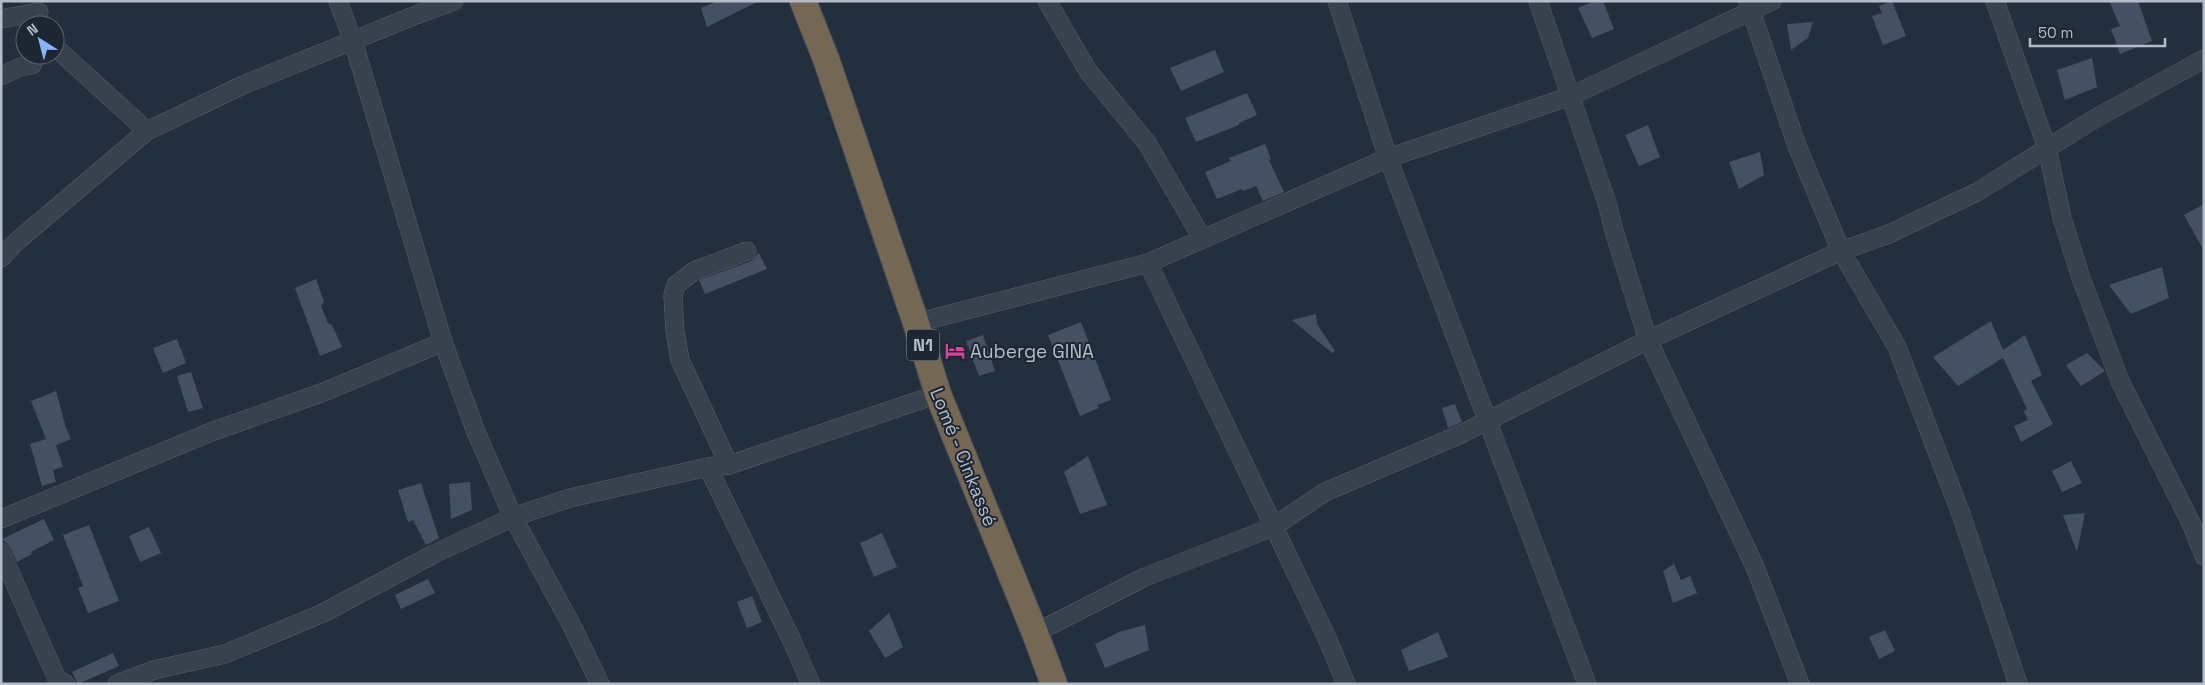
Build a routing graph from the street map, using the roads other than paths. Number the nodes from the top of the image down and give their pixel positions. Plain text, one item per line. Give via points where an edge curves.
1 (338, 1) edge
2 (454, 1) edge
3 (803, 1) edge
4 (1047, 1) edge
5 (1337, 1) edge
6 (1538, 1) edge
7 (1772, 1) edge
8 (1995, 1) edge
9 (1750, 6) edge
10 (39, 13) edge
11 (1, 19) edge
12 (352, 40) junction
13 (65, 55) edge
14 (2204, 59) edge
15 (32, 65) edge
16 (1, 76) edge
17 (1571, 96) junction
18 (147, 131) junction
19 (2047, 148) junction
20 (1388, 158) junction
21 (1202, 238) junction
22 (747, 251) dead end
23 (1841, 251) junction
24 (1, 258) edge
25 (1148, 263) junction
26 (916, 323) junction
27 (1648, 340) junction
28 (443, 342) junction
29 (938, 394) junction
30 (1486, 420) junction
31 (729, 465) junction
32 (708, 467) junction
33 (513, 517) junction
34 (1, 518) edge
35 (1273, 527) junction
36 (1, 552) edge
37 (2204, 556) edge
38 (1035, 633) junction
39 (66, 684) edge
40 (117, 684) edge
41 (600, 684) edge
42 (810, 684) edge
43 (1054, 684) edge
44 (1346, 684) edge
45 (1587, 684) edge
46 (1800, 684) edge
47 (2018, 684) edge

1 - 12 street
2 - 12 street
3 - 26 highway, Lomé - Cinkassé / N1
4 - 21 street via 1088,71 1147,143
5 - 20 street
6 - 17 street
7 - 9 street
8 - 19 street
9 - 17 street
9 - 23 street via 1798,146
10 - 11 street
12 - 18 street via 243,85
12 - 28 street
13 - 18 street
14 - 19 street
15 - 16 street
17 - 20 street
17 - 27 street
18 - 24 street
19 - 23 street via 1977,192 1889,234
19 - 37 street via 2062,218 2120,381 2192,525
20 - 21 street
20 - 30 street
21 - 25 street
22 - 31 street via 694,271 676,285 673,295 674,332 680,360
23 - 27 street
23 - 47 street via 1897,347 1964,522
25 - 26 street
25 - 35 street
26 - 29 highway, Lomé - Cinkassé / N1
27 - 30 street
27 - 46 street via 1755,566
28 - 33 street via 476,432
28 - 34 street
29 - 31 street
29 - 38 highway, Lomé - Cinkassé / N1
30 - 35 street via 1459,435 1325,492
30 - 45 street
31 - 32 street
32 - 33 street via 570,498
32 - 42 street
33 - 40 street via 434,554 323,613 278,632 225,654 154,670
33 - 41 street
35 - 38 street via 1145,577
35 - 44 street
36 - 39 street via 58,679
38 - 43 highway, Lomé - Cinkassé / N1

